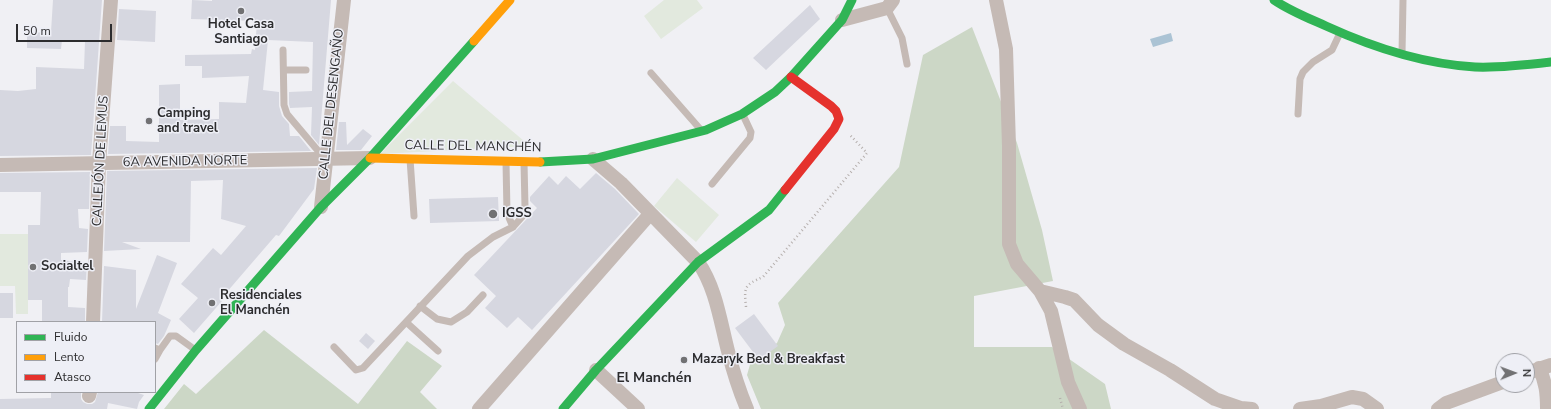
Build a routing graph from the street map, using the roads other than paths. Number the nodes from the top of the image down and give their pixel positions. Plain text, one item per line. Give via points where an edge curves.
1 (111, 0) edge
2 (344, 0) edge
3 (510, 0) edge
4 (852, 0) edge
5 (996, 0) edge
6 (1274, 0) edge
7 (1402, 0) edge
8 (890, 4) edge
9 (842, 20) junction
10 (1340, 33) junction
11 (283, 50) dead end
12 (1402, 54) junction
13 (1551, 62) edge
14 (907, 64) dead end
15 (284, 70) junction
16 (306, 70) dead end
17 (651, 73) dead end
18 (791, 77) junction
19 (742, 114) junction
20 (1298, 114) dead end
21 (702, 132) junction
22 (370, 158) junction
23 (410, 159) junction
24 (593, 159) junction
25 (326, 160) junction
26 (506, 161) junction
27 (524, 161) junction
28 (100, 163) junction
29 (0, 165) edge
30 (712, 184) dead end
31 (321, 207) junction
32 (650, 214) junction
33 (414, 216) dead end
34 (513, 227) junction
35 (698, 262) junction
36 (1040, 291) junction
37 (483, 295) dead end
38 (420, 306) junction
39 (93, 321) edge
40 (406, 322) junction
41 (334, 347) dead end
42 (158, 349) edge
43 (196, 350) junction
44 (438, 351) dead end
45 (1539, 368) edge
46 (596, 370) junction
47 (1495, 385) edge
48 (1444, 407) edge
49 (149, 409) edge
50 (479, 409) edge
51 (563, 409) edge
52 (638, 409) edge
53 (747, 409) edge
54 (1080, 409) edge
55 (1252, 409) edge
56 (1300, 409) edge
57 (1377, 409) edge
58 (1547, 409) edge

1 - 28 street, CALLEJÓN DE LEMUS
2 - 25 street, CALLE DEL DESENGAÑO
3 - 22 street
4 - 9 street, CALLE DEL MANCHÉN
5 - 36 street via 1006,49 1009,244 1017,264
6 - 10 street
7 - 12 lane
8 - 9 street
8 - 14 lane via 905,48
9 - 18 street, CALLE DEL MANCHÉN
10 - 12 street
10 - 20 lane via 1332,50 1303,72 1300,79
11 - 15 lane
12 - 13 street via 1475,67
15 - 16 lane
15 - 25 lane via 286,114
17 - 21 lane
18 - 19 street, CALLE DEL MANCHÉN via 775,92
18 - 35 street via 832,106 838,114 838,123 769,210
19 - 21 street, CALLE DEL MANCHÉN
19 - 30 lane via 751,132 750,138
21 - 24 street, CALLE DEL MANCHÉN
22 - 23 street, CALLE DEL MANCHÉN
22 - 25 street, 6A AVENIDA NORTE
22 - 31 street
23 - 26 street, CALLE DEL MANCHÉN
23 - 33 lane
24 - 27 street, CALLE DEL MANCHÉN
24 - 32 street via 621,183
25 - 28 street, 6A AVENIDA NORTE
25 - 31 street, CALLE DEL DESENGAÑO
26 - 27 street, CALLE DEL MANCHÉN
26 - 34 lane via 507,212
27 - 34 lane via 525,207 522,217
28 - 29 street, 6A AVENIDA NORTE
28 - 39 street, CALLEJÓN DE LEMUS
31 - 43 street
32 - 35 street
32 - 50 street
34 - 38 lane via 493,237 468,256
35 - 46 street
35 - 53 street via 707,275 718,308 728,353
36 - 54 street via 1051,311 1068,382
36 - 55 street via 1074,300 1098,325 1124,344 1215,399
37 - 38 lane via 467,312 451,322 437,319
38 - 40 lane
40 - 41 lane via 363,368 356,370
40 - 44 lane
42 - 43 lane via 170,336 176,336
43 - 49 street
45 - 58 street via 1546,384
46 - 51 street
46 - 52 street
47 - 48 street
56 - 57 street via 1352,397 1363,399

